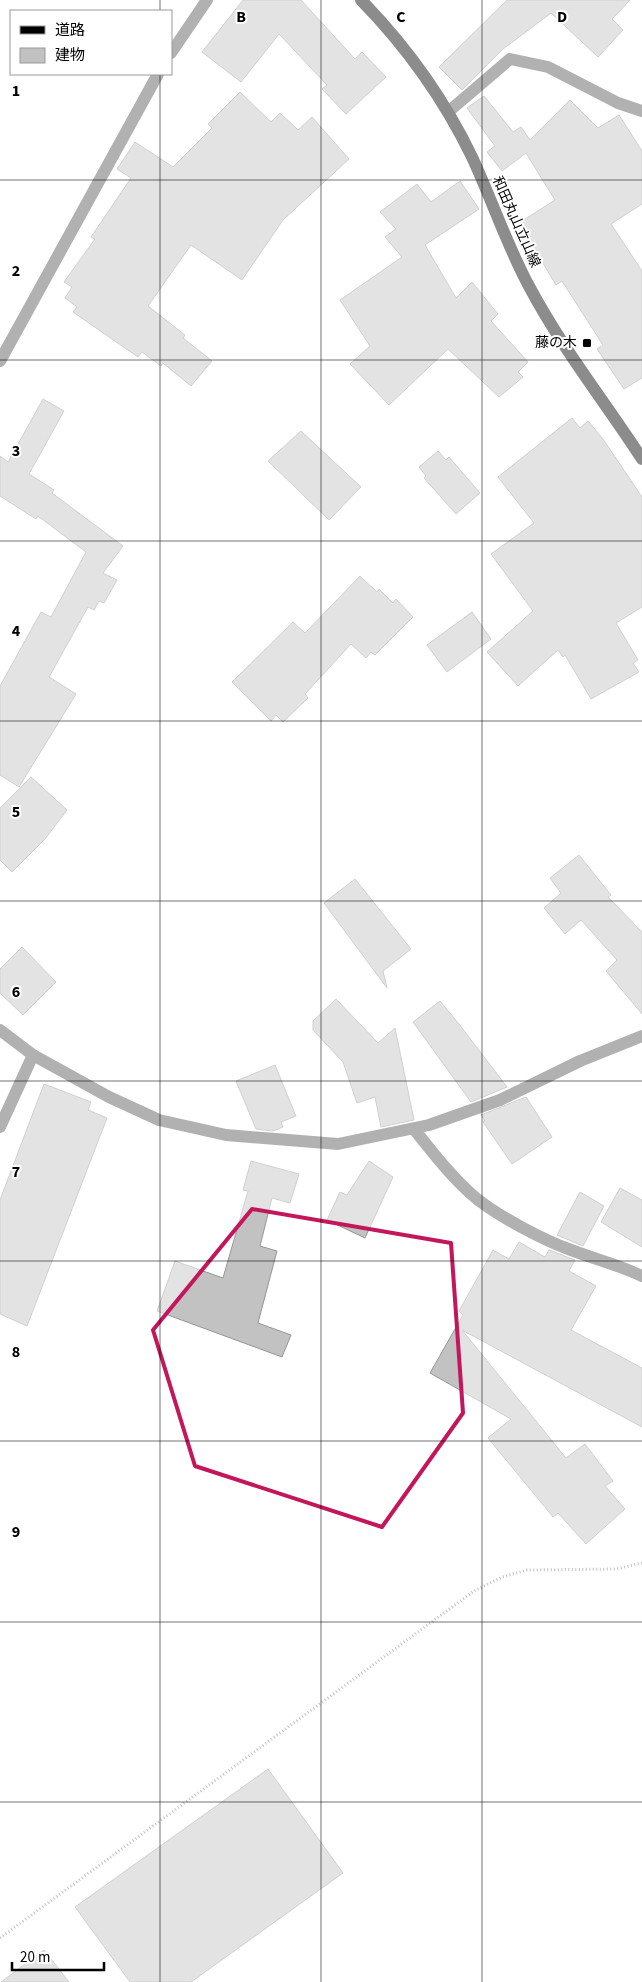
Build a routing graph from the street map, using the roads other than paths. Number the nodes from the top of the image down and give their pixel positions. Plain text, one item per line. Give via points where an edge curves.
1 (207, 0) edge
2 (360, 0) edge
3 (172, 52) edge
4 (157, 75) edge
5 (642, 111) edge
6 (448, 112) junction
7 (0, 361) edge
8 (642, 459) edge
9 (0, 1030) edge
10 (642, 1036) edge
11 (33, 1055) junction
12 (0, 1127) edge
13 (414, 1128) junction
14 (642, 1276) edge

1 - 3 street
2 - 6 main road, 和田丸山立山線 via 383,22
4 - 7 street
5 - 6 street via 618,103 548,67 510,59
6 - 8 main road, 和田丸山立山線 via 472,157 530,288
9 - 11 street
10 - 13 street via 580,1061 500,1100
11 - 12 street
11 - 13 street via 159,1120 226,1135 338,1144
13 - 14 street via 444,1166 478,1199 532,1232

